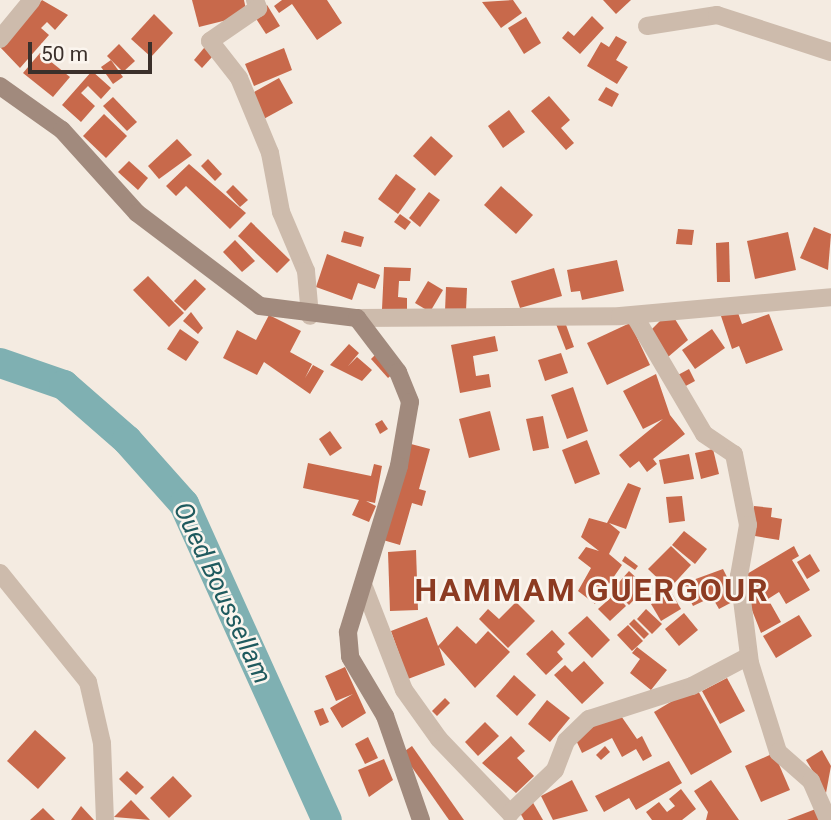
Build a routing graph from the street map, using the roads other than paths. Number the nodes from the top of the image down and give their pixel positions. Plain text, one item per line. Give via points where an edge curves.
1 (32, 0) edge
2 (261, 3) edge
3 (647, 26) dead end
4 (0, 39) edge
5 (831, 52) edge
6 (0, 86) edge
7 (831, 298) edge
8 (634, 315) junction
9 (310, 316) junction
10 (358, 318) junction
11 (0, 573) edge
12 (364, 587) junction
13 (749, 656) junction
14 (105, 820) edge
15 (421, 820) edge
16 (828, 820) edge

1 - 4 street
2 - 9 street via 210,41 239,78 270,153 281,212 306,271
3 - 5 street via 718,15
6 - 9 street via 62,130 137,213 260,306
7 - 8 street
8 - 10 street
8 - 13 street via 704,434 734,454 748,525 739,576
9 - 10 street
10 - 12 street via 398,372 410,402
11 - 14 street via 88,682 102,743
12 - 13 street via 404,690 439,739 510,813 555,770 566,741 589,719 692,685
12 - 15 street via 348,632 350,657 385,716
13 - 16 street via 778,752 811,781

